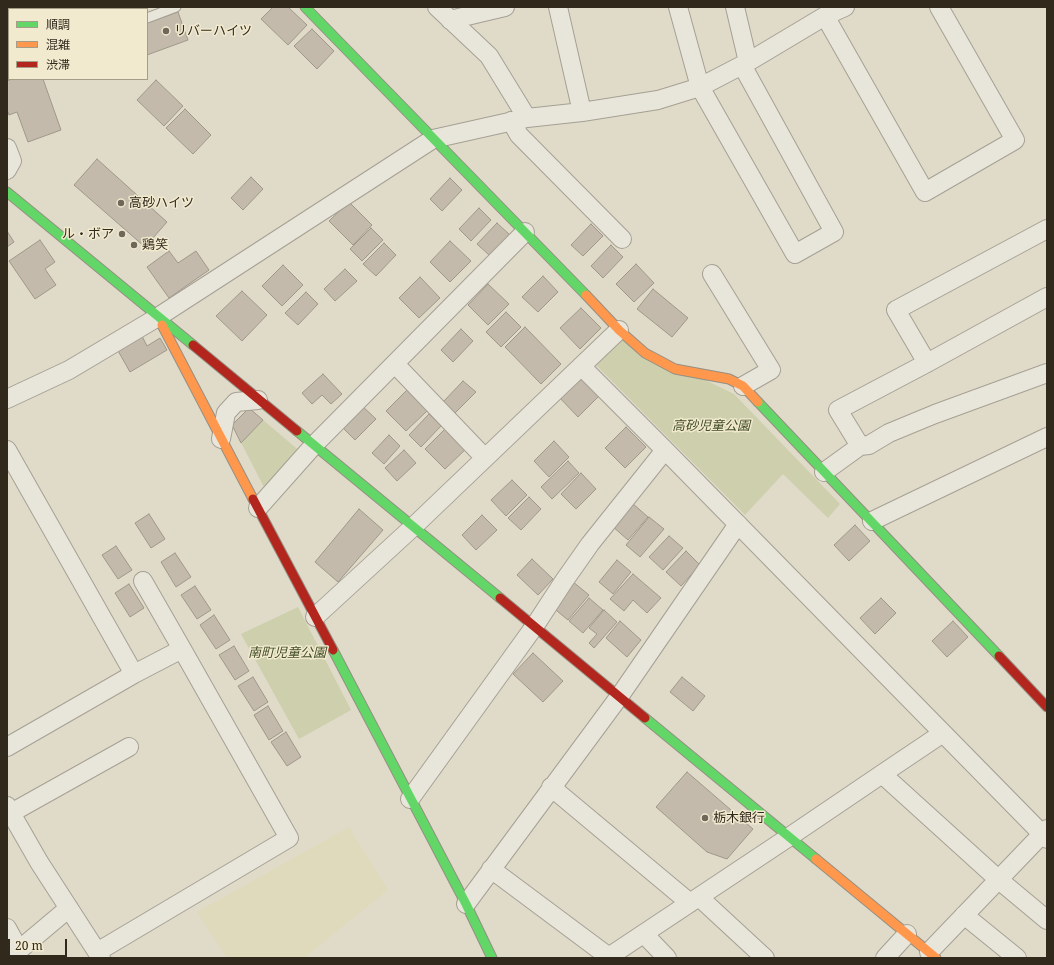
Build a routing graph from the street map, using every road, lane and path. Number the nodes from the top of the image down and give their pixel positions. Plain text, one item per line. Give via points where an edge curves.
1 (176, 7) edge
2 (305, 7) edge
3 (437, 7) edge
4 (505, 7) edge
5 (558, 7) edge
6 (678, 7) edge
7 (735, 7) edge
8 (845, 7) edge
9 (939, 7) edge
10 (825, 16) junction
11 (148, 18) edge
12 (450, 20) junction
13 (745, 64) junction
14 (700, 87) junction
15 (582, 112) junction
16 (519, 119) junction
17 (433, 139) junction
18 (7, 148) edge
19 (7, 170) edge
20 (7, 192) edge
21 (1047, 229) edge
22 (525, 232) junction
23 (622, 239) dead end
24 (712, 274) dead end
25 (1047, 297) edge
26 (158, 317) junction
27 (619, 330) junction
28 (927, 363) junction
29 (394, 364) junction
30 (581, 366) junction
31 (1047, 373) edge
32 (743, 386) junction
33 (7, 399) edge
34 (258, 400) junction
35 (1047, 437) edge
36 (221, 438) junction
37 (314, 446) junction
38 (860, 446) junction
39 (7, 450) edge
40 (665, 450) junction
41 (485, 458) junction
42 (824, 472) junction
43 (258, 508) junction
44 (872, 521) junction
45 (738, 524) junction
46 (413, 527) junction
47 (143, 581) dead end
48 (315, 617) junction
49 (534, 627) junction
50 (182, 649) junction
51 (134, 674) junction
52 (619, 697) junction
53 (1047, 706) edge
54 (943, 733) junction
55 (7, 747) edge
56 (129, 747) dead end
57 (882, 774) junction
58 (551, 787) junction
59 (410, 799) junction
60 (9, 809) edge
61 (1045, 834) edge
62 (789, 837) junction
63 (492, 868) junction
64 (999, 880) junction
65 (694, 900) junction
66 (466, 904) junction
67 (69, 908) junction
68 (964, 915) junction
69 (1047, 920) edge
70 (7, 928) edge
71 (644, 934) junction
72 (908, 934) junction
73 (13, 954) edge
74 (99, 955) edge
75 (932, 955) edge
76 (608, 957) edge
77 (492, 958) edge
78 (667, 958) edge
79 (765, 958) edge
80 (885, 958) edge
81 (1017, 958) edge

1 - 11 lane
2 - 17 street
3 - 12 street
4 - 12 street
5 - 15 street
6 - 14 street
7 - 13 street
8 - 10 street
9 - 10 street via 1016,140 924,192
10 - 13 street
12 - 16 street via 489,56
13 - 14 street
13 - 14 street via 834,232 795,254
14 - 15 street via 658,100
15 - 16 street
16 - 17 street
16 - 23 street via 519,135
17 - 22 street
17 - 26 street
18 - 19 street via 12,161
20 - 26 street
21 - 28 street via 896,310
22 - 27 street
22 - 29 street
24 - 32 street via 770,370
25 - 28 street
26 - 33 street via 68,370
26 - 34 street
26 - 36 street
27 - 30 street
27 - 32 street via 645,353 675,369 729,379
28 - 38 street via 838,410
29 - 37 street
29 - 41 street
30 - 40 street
30 - 41 street
31 - 38 street via 935,414 889,433 868,445
32 - 42 street
34 - 36 street via 236,402 226,414
34 - 37 street
35 - 44 street
36 - 43 street
37 - 43 street
37 - 46 street
38 - 42 street
39 - 51 street
40 - 45 street
40 - 49 street via 590,544
41 - 46 street
42 - 44 street
43 - 48 street
44 - 53 street
45 - 52 street
45 - 54 street
46 - 48 street
46 - 49 street
47 - 50 street
48 - 59 street
49 - 52 street
49 - 59 street
50 - 51 street
50 - 74 street via 289,838
51 - 55 street
52 - 58 street
52 - 62 street
54 - 57 street
54 - 61 street
56 - 60 street
57 - 62 street
57 - 64 street
58 - 63 street
58 - 65 street
59 - 66 street
60 - 67 street
61 - 64 street
62 - 65 street
62 - 72 street
63 - 66 street
63 - 76 street
64 - 68 street
64 - 69 street
65 - 71 street
65 - 79 street
66 - 77 street
67 - 73 street
67 - 74 street
68 - 75 street
68 - 81 street
70 - 73 street
71 - 76 street
71 - 78 street
72 - 75 street
72 - 80 street

